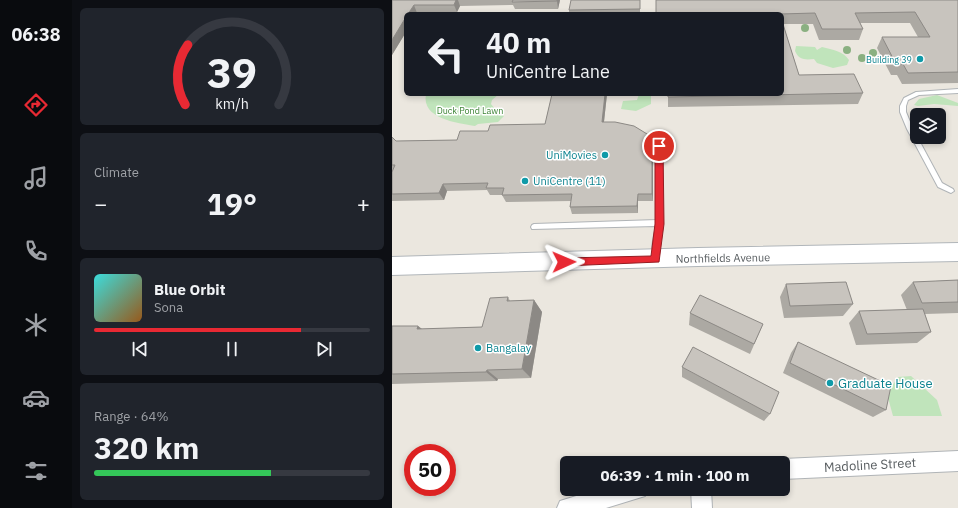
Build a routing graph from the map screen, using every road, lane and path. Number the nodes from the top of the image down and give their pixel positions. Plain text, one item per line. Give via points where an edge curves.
1 (949, 91) junction
2 (958, 91) edge
3 (958, 95) edge
4 (659, 146) dead end
5 (951, 191) dead end
6 (660, 224) junction
7 (534, 226) dead end
8 (958, 252) edge
9 (656, 259) junction
10 (958, 262) edge
11 (392, 266) edge
12 (392, 277) edge
13 (958, 461) edge
14 (790, 469) edge
15 (612, 496) edge
16 (701, 496) edge
17 (567, 508) edge
18 (702, 508) edge

1 - 2 lane
1 - 3 lane
1 - 5 lane via 909,96 903,106 906,119 940,185
4 - 6 lane
6 - 7 lane
6 - 9 lane
8 - 9 main road, Northfields Avenue
9 - 11 main road, Northfields Avenue
10 - 12 main road, Northfields Avenue
13 - 14 street, Madoline Street
15 - 17 street
16 - 18 street

